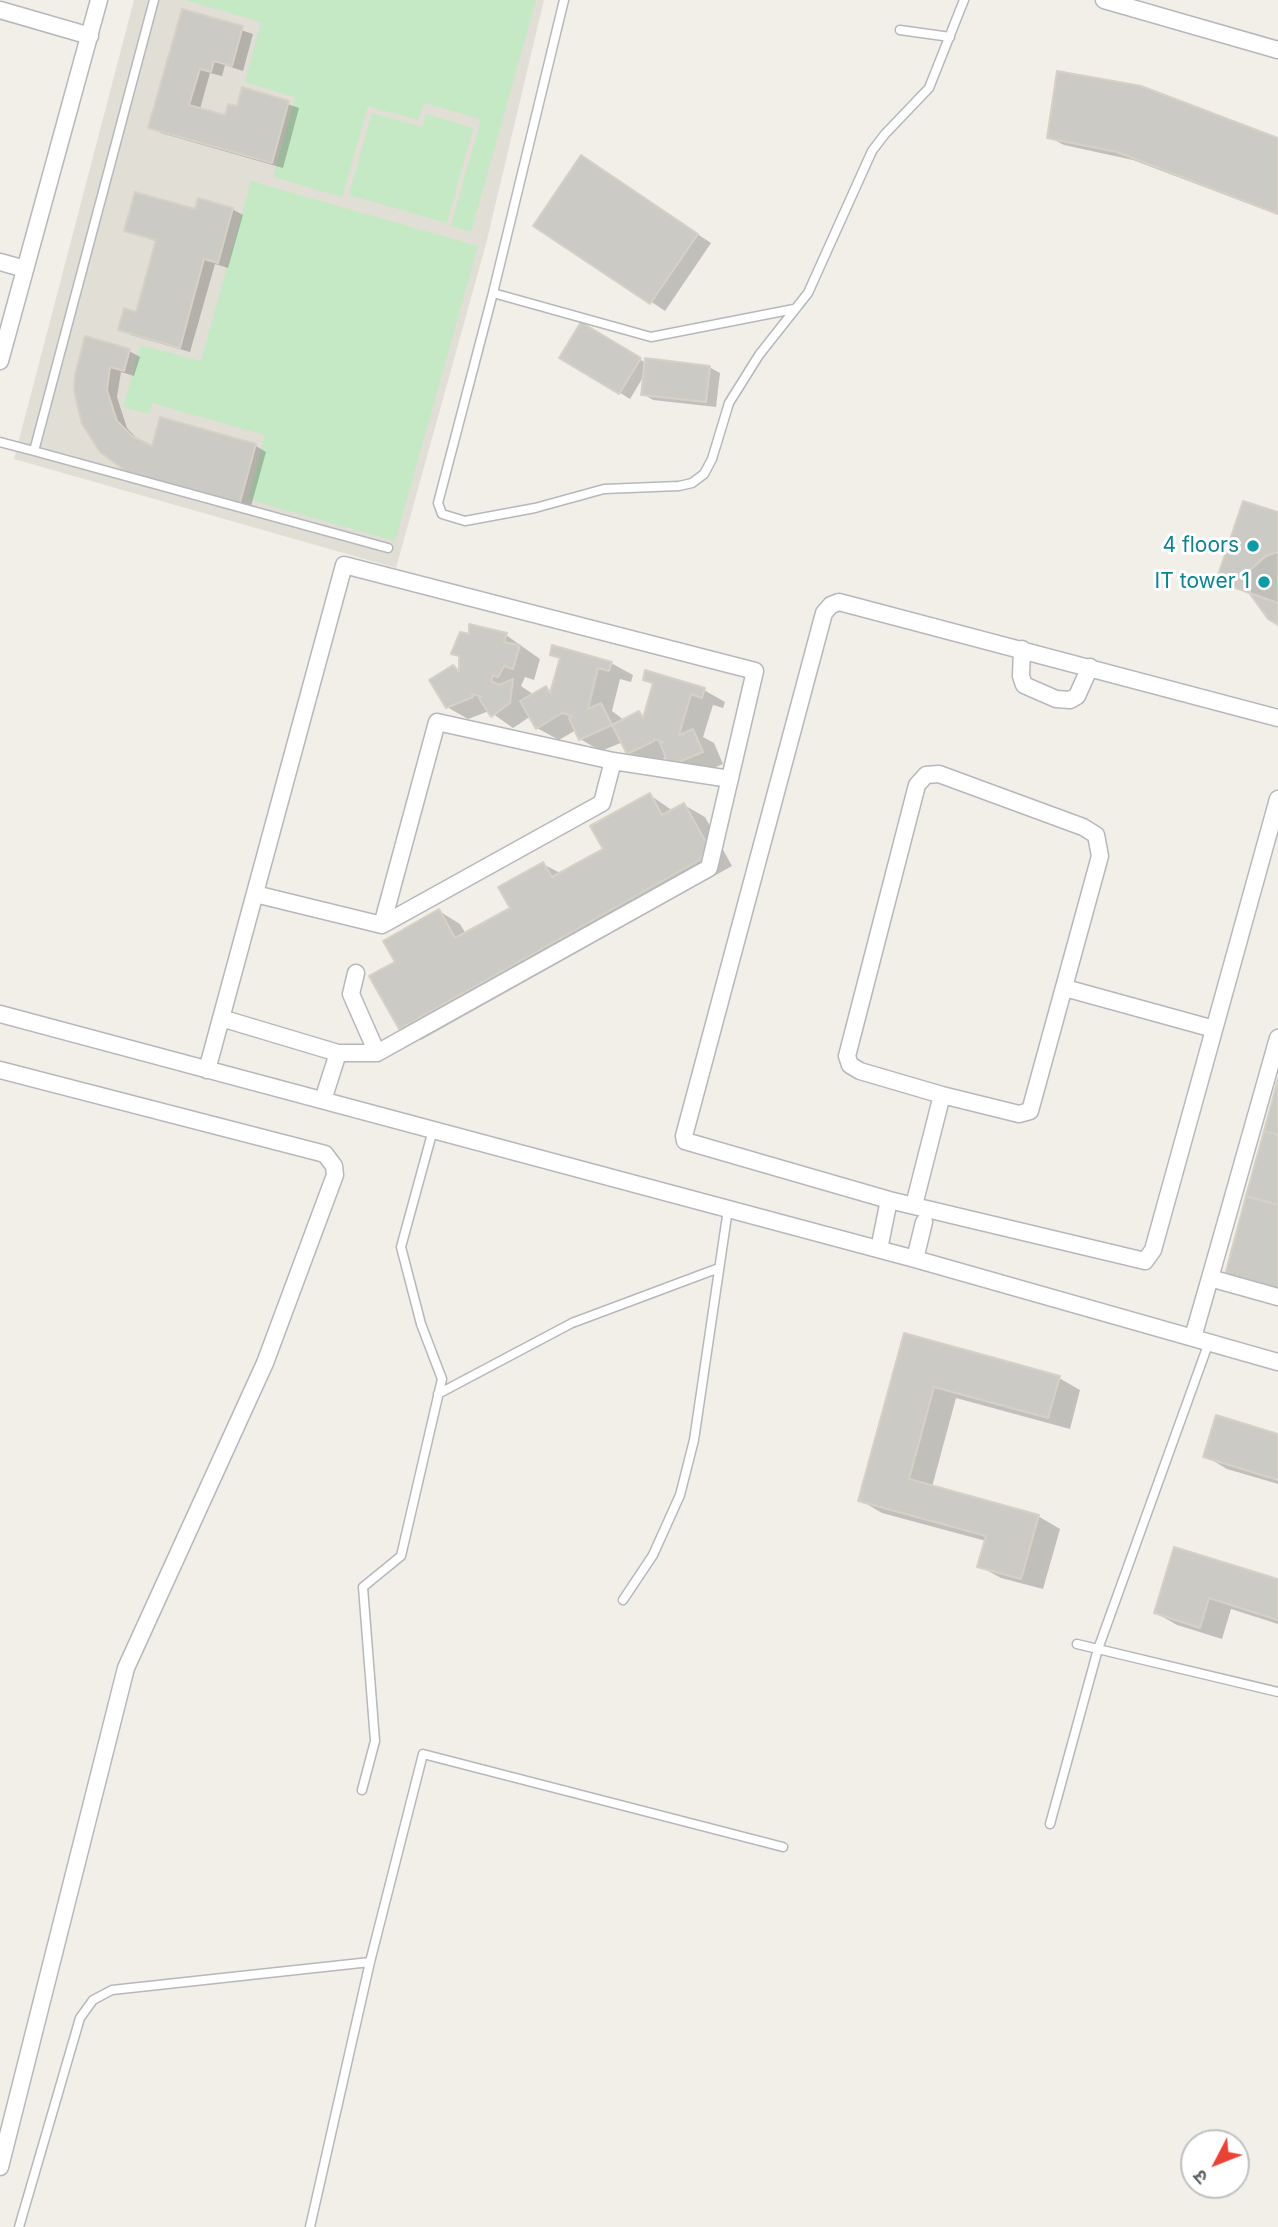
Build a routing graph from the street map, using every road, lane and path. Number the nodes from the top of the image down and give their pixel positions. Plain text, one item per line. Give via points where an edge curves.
1 (99, 0) edge
2 (154, 0) edge
3 (564, 0) edge
4 (964, 0) edge
5 (1104, 0) edge
6 (0, 10) edge
7 (900, 30) dead end
8 (90, 36) junction
9 (950, 37) junction
10 (1278, 50) edge
11 (0, 262) edge
12 (25, 269) junction
13 (493, 293) junction
14 (794, 309) junction
15 (0, 361) edge
16 (0, 442) edge
17 (34, 451) junction
18 (388, 548) dead end
19 (1022, 649) junction
20 (1090, 667) junction
21 (1278, 718) edge
22 (612, 761) junction
23 (730, 779) junction
24 (1278, 799) edge
25 (255, 894) junction
26 (382, 925) junction
27 (356, 974) dead end
28 (1065, 988) junction
29 (0, 1014) edge
30 (221, 1018) junction
31 (1214, 1029) junction
32 (1278, 1038) edge
33 (338, 1053) junction
34 (377, 1053) junction
35 (207, 1069) junction
36 (0, 1070) edge
37 (942, 1095) junction
38 (323, 1100) junction
39 (433, 1130) junction
40 (889, 1200) junction
41 (728, 1209) junction
42 (922, 1211) junction
43 (879, 1249) junction
44 (915, 1258) junction
45 (719, 1268) junction
46 (1210, 1278) junction
47 (1278, 1297) edge
48 (1193, 1337) junction
49 (1209, 1342) junction
50 (1278, 1362) edge
51 (438, 1394) junction
52 (623, 1600) dead end
53 (1077, 1644) dead end
54 (1098, 1649) junction
55 (1278, 1692) edge
56 (362, 1790) dead end
57 (1050, 1824) dead end
58 (783, 1847) dead end
59 (370, 1962) junction
60 (0, 2167) edge
61 (19, 2227) edge
62 (310, 2227) edge

1 - 8 street
2 - 17 lane
3 - 13 lane
4 - 9 lane
5 - 10 street
6 - 8 street
7 - 9 lane
8 - 12 street
9 - 14 lane via 929,89 872,152 814,282
11 - 12 street
12 - 15 street
13 - 14 lane via 651,337
13 - 14 lane via 438,503 442,514 466,521 604,489 692,483 712,459 729,403
16 - 17 lane
17 - 18 lane
19 - 20 street
19 - 20 street via 1024,685 1056,699 1077,696
19 - 40 street via 839,602 827,609 684,1136 688,1144
20 - 21 street
22 - 23 street
22 - 26 street via 603,803
22 - 26 street via 438,722
23 - 25 street via 755,671 344,565
23 - 34 street via 709,868
24 - 31 street
25 - 26 street
25 - 30 street
27 - 34 street via 351,994
28 - 31 street
28 - 37 street via 1030,1111 1019,1114
28 - 37 street via 1100,856 1096,835 939,774 926,775 917,785 847,1056 850,1065 860,1071
29 - 35 street
30 - 33 street
30 - 35 street
31 - 42 street via 1153,1250 1145,1261
32 - 46 street
33 - 34 street
33 - 38 street
35 - 38 street
36 - 60 street via 325,1154 335,1174 265,1363 127,1668
37 - 42 street
38 - 39 street
39 - 41 street
39 - 51 lane via 401,1247 421,1324 442,1379
40 - 42 street
40 - 43 street
41 - 43 street
41 - 45 lane
42 - 44 street
43 - 44 street
44 - 48 street
45 - 51 lane via 572,1323
45 - 52 lane via 694,1440 680,1495 653,1555
46 - 47 street
46 - 48 street
48 - 49 street
49 - 50 street
49 - 54 lane
51 - 56 lane via 401,1556 363,1587 375,1741
53 - 54 lane
54 - 55 lane
54 - 57 lane
58 - 59 lane via 423,1754
59 - 61 lane via 112,1990 93,2000 79,2018
59 - 62 lane

